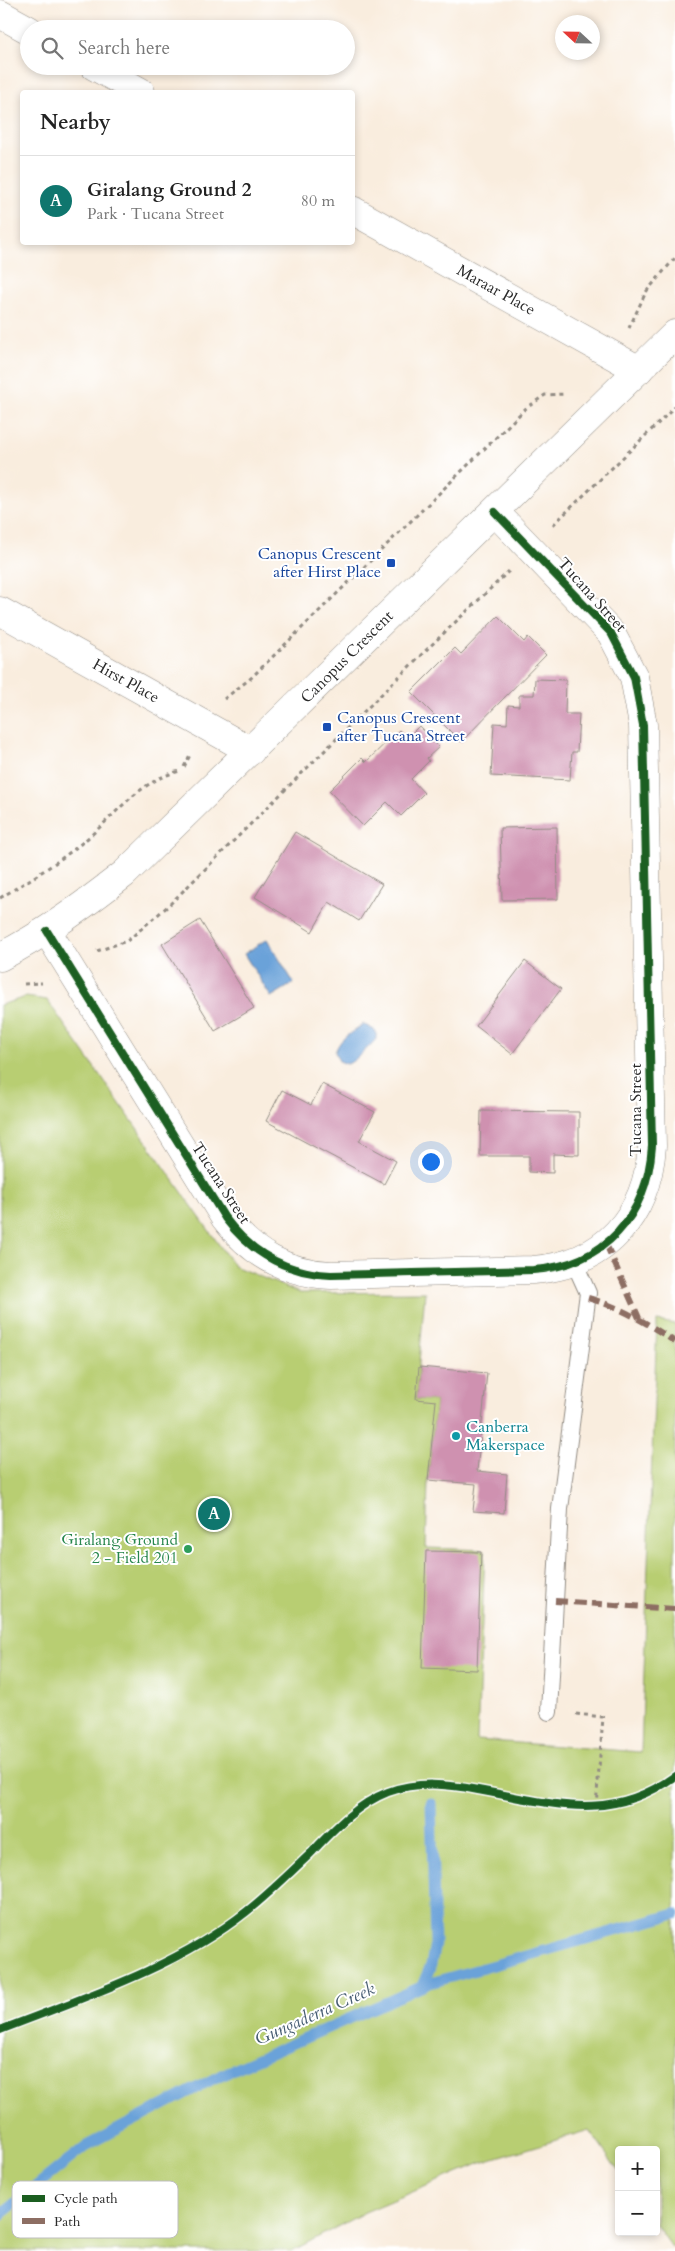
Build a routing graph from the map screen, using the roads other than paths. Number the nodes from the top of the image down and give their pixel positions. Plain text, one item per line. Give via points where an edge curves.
1 (0, 14) edge
2 (20, 25) edge
3 (110, 75) edge
4 (137, 90) edge
5 (355, 212) edge
6 (675, 334) edge
7 (639, 370) junction
8 (495, 512) junction
9 (0, 611) edge
10 (251, 751) junction
11 (47, 931) junction
12 (0, 957) edge
13 (574, 1262) junction
14 (549, 1712) road end

1 - 2 street
3 - 4 street
5 - 7 street, Maraar Place
6 - 7 street, Canopus Crescent
7 - 8 street, Canopus Crescent
8 - 10 street, Canopus Crescent
8 - 13 street, Tucana Street via 611,633 634,677 642,725 650,1167 637,1207 625,1225 600,1248
9 - 10 street, Hirst Place
10 - 11 street, Canopus Crescent via 124,874
11 - 12 street, Canopus Crescent
11 - 13 street, Tucana Street via 226,1218 253,1249 290,1269 331,1275 532,1270
13 - 14 lane via 588,1294 560,1509

